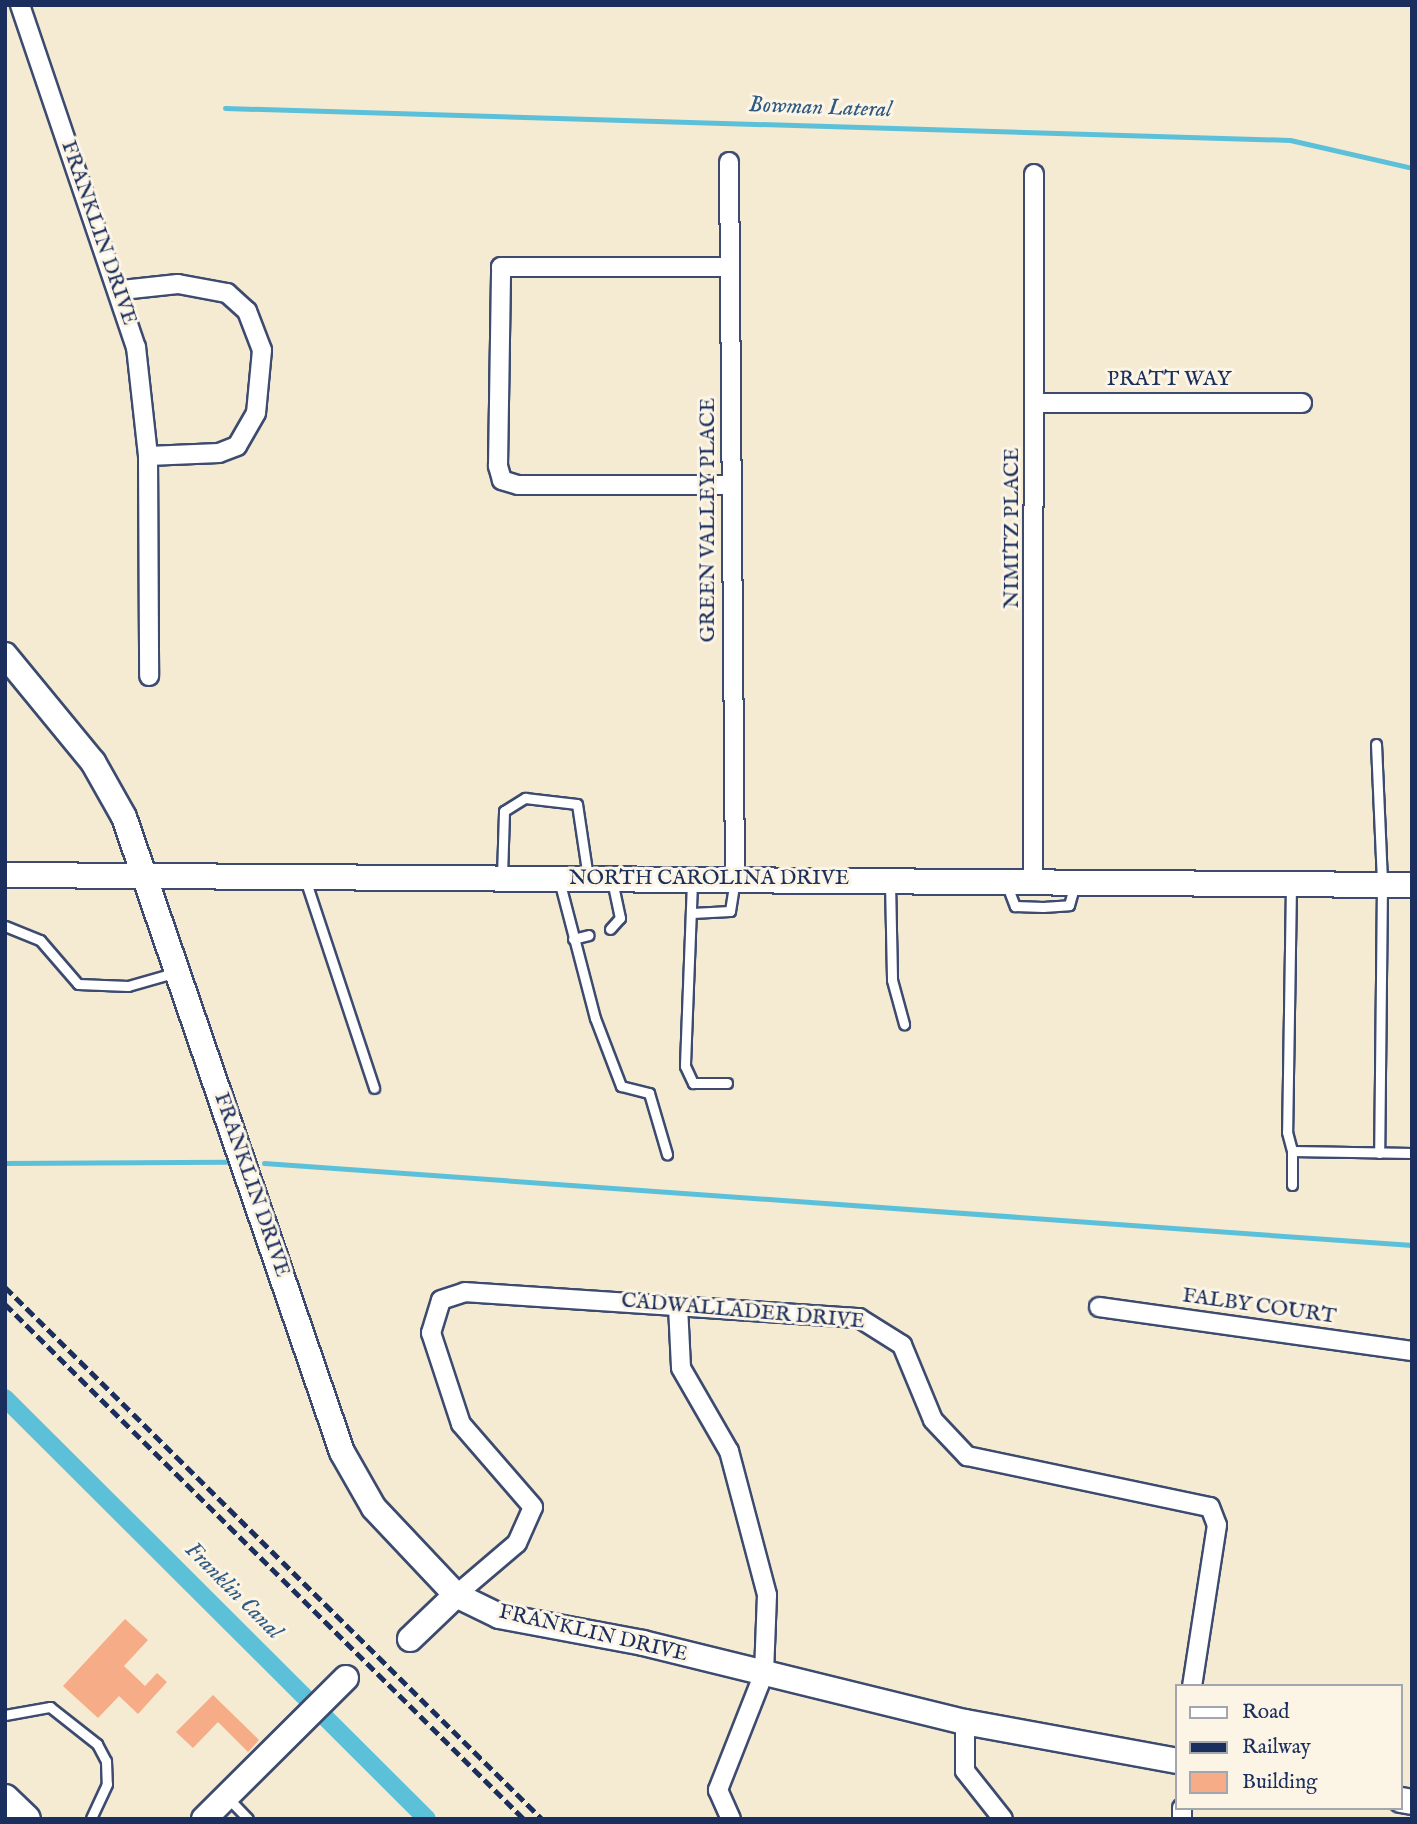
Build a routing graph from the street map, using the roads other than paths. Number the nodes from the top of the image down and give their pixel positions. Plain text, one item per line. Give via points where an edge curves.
1 (20, 5) edge
2 (729, 162) dead end
3 (1034, 174) dead end
4 (730, 267) junction
5 (122, 290) junction
6 (1036, 403) junction
7 (1303, 403) dead end
8 (148, 456) junction
9 (730, 485) junction
10 (5, 655) edge
11 (149, 676) dead end
12 (1376, 744) dead end
13 (5, 875) edge
14 (146, 877) junction
15 (304, 877) junction
16 (502, 878) junction
17 (558, 878) junction
18 (599, 879) junction
19 (735, 879) junction
20 (692, 880) junction
21 (891, 880) junction
22 (1005, 882) junction
23 (1033, 882) junction
24 (1075, 882) junction
25 (1291, 883) junction
26 (1382, 884) junction
27 (1412, 885) edge
28 (692, 913) junction
29 (5, 926) edge
30 (610, 929) dead end
31 (589, 935) dead end
32 (573, 939) junction
33 (178, 972) junction
34 (904, 1024) dead end
35 (727, 1083) dead end
36 (373, 1088) dead end
37 (1292, 1151) junction
38 (1378, 1153) junction
39 (1412, 1153) edge
40 (667, 1154) dead end
41 (1292, 1185) dead end
42 (678, 1306) junction
43 (1099, 1307) dead end
44 (1412, 1351) edge
45 (456, 1595) junction
46 (410, 1639) dead end
47 (764, 1673) junction
48 (1192, 1684) edge
49 (337, 1685) dead end
50 (5, 1715) edge
51 (965, 1722) junction
52 (1176, 1761) edge
53 (227, 1797) junction
54 (5, 1799) edge
55 (26, 1819) edge
56 (92, 1819) edge
57 (204, 1819) edge
58 (248, 1819) edge
59 (731, 1819) edge
60 (1003, 1819) edge

1 - 5 street, FRANKLIN DRIVE
2 - 4 street, GREEN VALLEY PLACE
3 - 6 street, NIMITZ PLACE
4 - 9 street, GREEN VALLEY PLACE
4 - 9 street via 501,267 498,466 502,480 518,485
5 - 8 street, FRANKLIN DRIVE via 141,373
5 - 8 street via 178,284 228,293 247,311 262,350 256,413 237,446 219,453
6 - 7 street, PRATT WAY
6 - 23 street, NIMITZ PLACE
8 - 11 street, FRANKLIN DRIVE
9 - 19 street, GREEN VALLEY PLACE
10 - 14 street, FRANKLIN DRIVE via 107,782
12 - 26 lane
13 - 14 street, NORTH CAROLINA DRIVE
14 - 15 street, NORTH CAROLINA DRIVE
14 - 33 street, FRANKLIN DRIVE
15 - 16 street, NORTH CAROLINA DRIVE
15 - 36 lane
16 - 17 street, NORTH CAROLINA DRIVE
16 - 18 lane via 504,811 525,798 577,804
17 - 18 street, NORTH CAROLINA DRIVE
17 - 32 lane
18 - 20 street, NORTH CAROLINA DRIVE
18 - 30 lane via 620,918
19 - 20 street, NORTH CAROLINA DRIVE
19 - 21 street, NORTH CAROLINA DRIVE
19 - 28 lane via 730,911
20 - 28 lane
21 - 22 street, NORTH CAROLINA DRIVE
21 - 34 lane via 892,980
22 - 23 street, NORTH CAROLINA DRIVE
22 - 24 lane via 1015,906 1043,907 1069,905
23 - 24 street, NORTH CAROLINA DRIVE
24 - 25 street, NORTH CAROLINA DRIVE
25 - 26 street, NORTH CAROLINA DRIVE
25 - 37 lane via 1287,1132
26 - 27 street, NORTH CAROLINA DRIVE
26 - 38 lane
28 - 35 lane via 685,1066 693,1083
29 - 33 lane via 40,940 78,984 128,986
31 - 32 lane
32 - 40 lane via 621,1086 649,1093
33 - 45 street, FRANKLIN DRIVE via 342,1452 374,1508
37 - 38 lane
37 - 41 lane
38 - 39 lane
42 - 45 street, CADWALLADER DRIVE via 465,1292 441,1300 431,1333 461,1424 533,1507 517,1543
42 - 47 street via 681,1368 729,1451 763,1581 769,1626
42 - 48 street, CADWALLADER DRIVE via 870,1321 902,1345 933,1420 967,1456 1210,1507 1217,1525
43 - 44 street, FALBY COURT
45 - 46 street, CADWALLADER DRIVE
45 - 47 street, FRANKLIN DRIVE via 499,1616
47 - 51 street, FRANKLIN DRIVE
47 - 59 street via 720,1774 718,1798
49 - 53 street
50 - 56 lane via 50,1707 97,1744 106,1761 107,1784
51 - 52 street, FRANKLIN DRIVE
51 - 60 street via 965,1771
53 - 57 street
53 - 58 lane
54 - 55 main road

